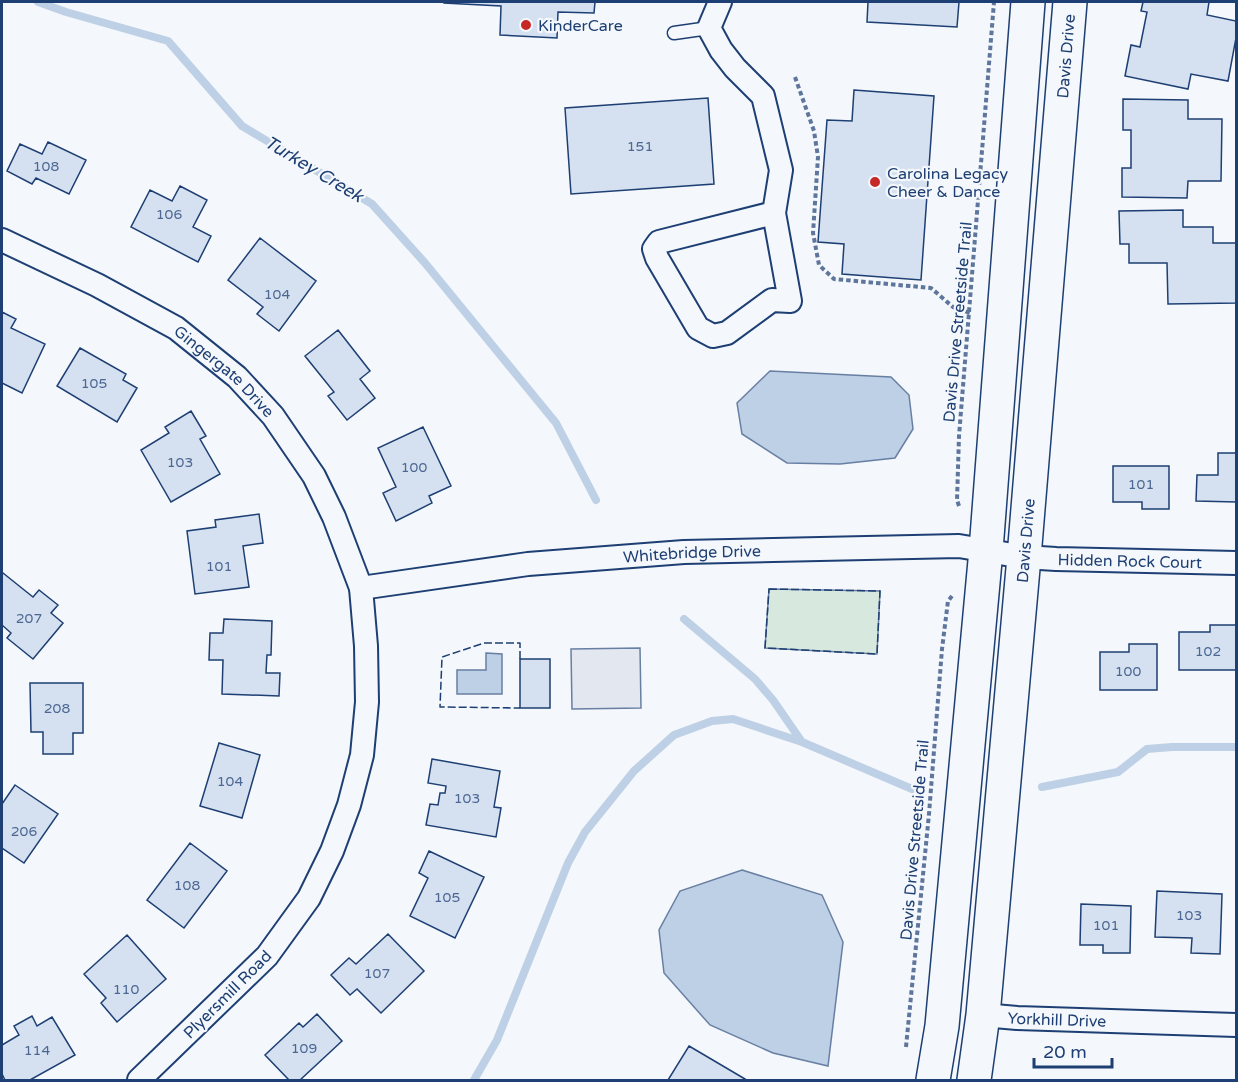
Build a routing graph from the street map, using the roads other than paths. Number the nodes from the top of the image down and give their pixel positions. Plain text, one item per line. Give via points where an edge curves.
1 (720, 2) edge
2 (1028, 2) edge
3 (1070, 2) edge
4 (709, 28) junction
5 (674, 33) dead end
6 (774, 213) junction
7 (2, 240) edge
8 (986, 550) junction
9 (1024, 557) junction
10 (1236, 563) edge
11 (361, 588) junction
12 (983, 1015) junction
13 (1236, 1025) edge
14 (139, 1080) edge
15 (933, 1080) edge
16 (974, 1080) edge

1 - 4 street
2 - 8 main road
3 - 9 main road, Davis Drive
4 - 5 lane
4 - 6 street via 735,68 763,96 781,170
6 - 6 street via 659,242 654,249 699,328 713,336 727,333 772,300 790,300
7 - 11 street, Gingergate Drive via 157,317 237,377 273,416 314,476
8 - 9 street, Whitebridge Drive
8 - 11 street, Whitebridge Drive via 959,546 684,552 528,564
8 - 15 main road via 942,1026
9 - 10 street, Hidden Rock Court
9 - 12 main road, Davis Drive
11 - 14 street, Plyersmill Road via 367,702 362,755 332,851 309,898 267,956
12 - 13 street, Yorkhill Drive
12 - 16 main road, Davis Drive

